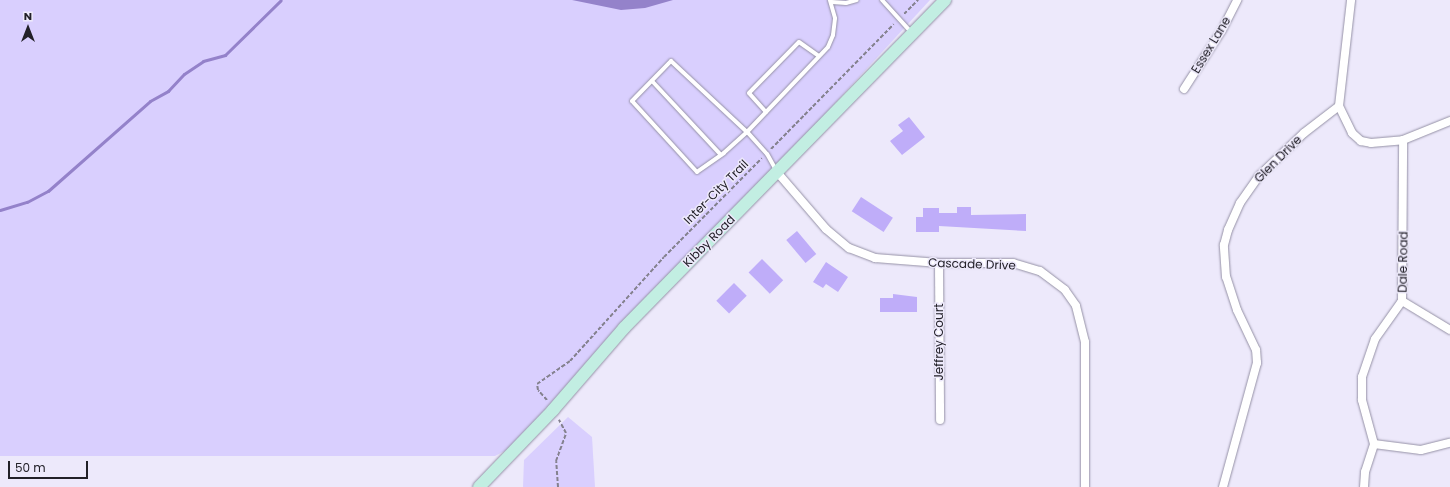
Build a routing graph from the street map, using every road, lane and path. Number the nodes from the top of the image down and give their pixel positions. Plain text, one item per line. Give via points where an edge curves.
1 (857, 0) edge
2 (882, 0) edge
3 (918, 0) edge
4 (945, 0) edge
5 (1237, 0) edge
6 (1351, 0) edge
7 (831, 1) edge
8 (899, 19) junction
9 (913, 33) junction
10 (819, 56) junction
11 (652, 81) junction
12 (1184, 89) dead end
13 (1339, 106) junction
14 (766, 112) junction
15 (1450, 122) edge
16 (747, 132) junction
17 (1403, 140) junction
18 (767, 154) junction
19 (721, 155) junction
20 (777, 172) junction
21 (939, 263) junction
22 (1402, 301) junction
23 (1450, 330) edge
24 (545, 398) dead end
25 (940, 420) dead end
26 (562, 422) dead end
27 (1450, 443) edge
28 (1374, 444) junction
29 (479, 487) edge
30 (558, 487) edge
31 (1085, 487) edge
32 (1223, 487) edge
33 (1364, 487) edge

1 - 7 lane via 846,3
2 - 8 lane
3 - 8 path, Inter-City Trail
4 - 9 main road, Kibby Road
5 - 12 street, Essex Lane via 1222,30
6 - 13 street
7 - 10 lane via 835,18 833,36
8 - 9 lane
8 - 18 path, Inter-City Trail
9 - 20 main road, Kibby Road
10 - 14 lane
10 - 14 lane via 799,42 749,93
11 - 16 lane via 671,61
11 - 19 lane
11 - 19 lane via 632,101 697,172
13 - 17 street via 1345,122 1361,141 1382,144
13 - 32 street, Glen Drive via 1304,133 1259,176 1240,203 1228,230 1224,245 1226,277 1237,310 1256,350 1257,363
14 - 16 lane
15 - 17 street
16 - 18 lane
16 - 19 lane
17 - 22 street, Dale Road
18 - 20 lane
18 - 24 path, Inter-City Trail via 664,257 570,361 537,384 538,390
20 - 21 street, Cascade Drive via 826,229 849,248 875,258
20 - 29 main road, Kibby Road via 624,328 553,410
21 - 25 street, Jeffrey Court
21 - 31 street, Cascade Drive via 1013,263 1040,271 1065,290 1076,306 1085,342
22 - 23 street
22 - 28 street, Dale Road via 1375,339 1362,377 1362,400
26 - 30 path via 566,433 556,461
27 - 28 street via 1421,450
28 - 33 street via 1365,472

